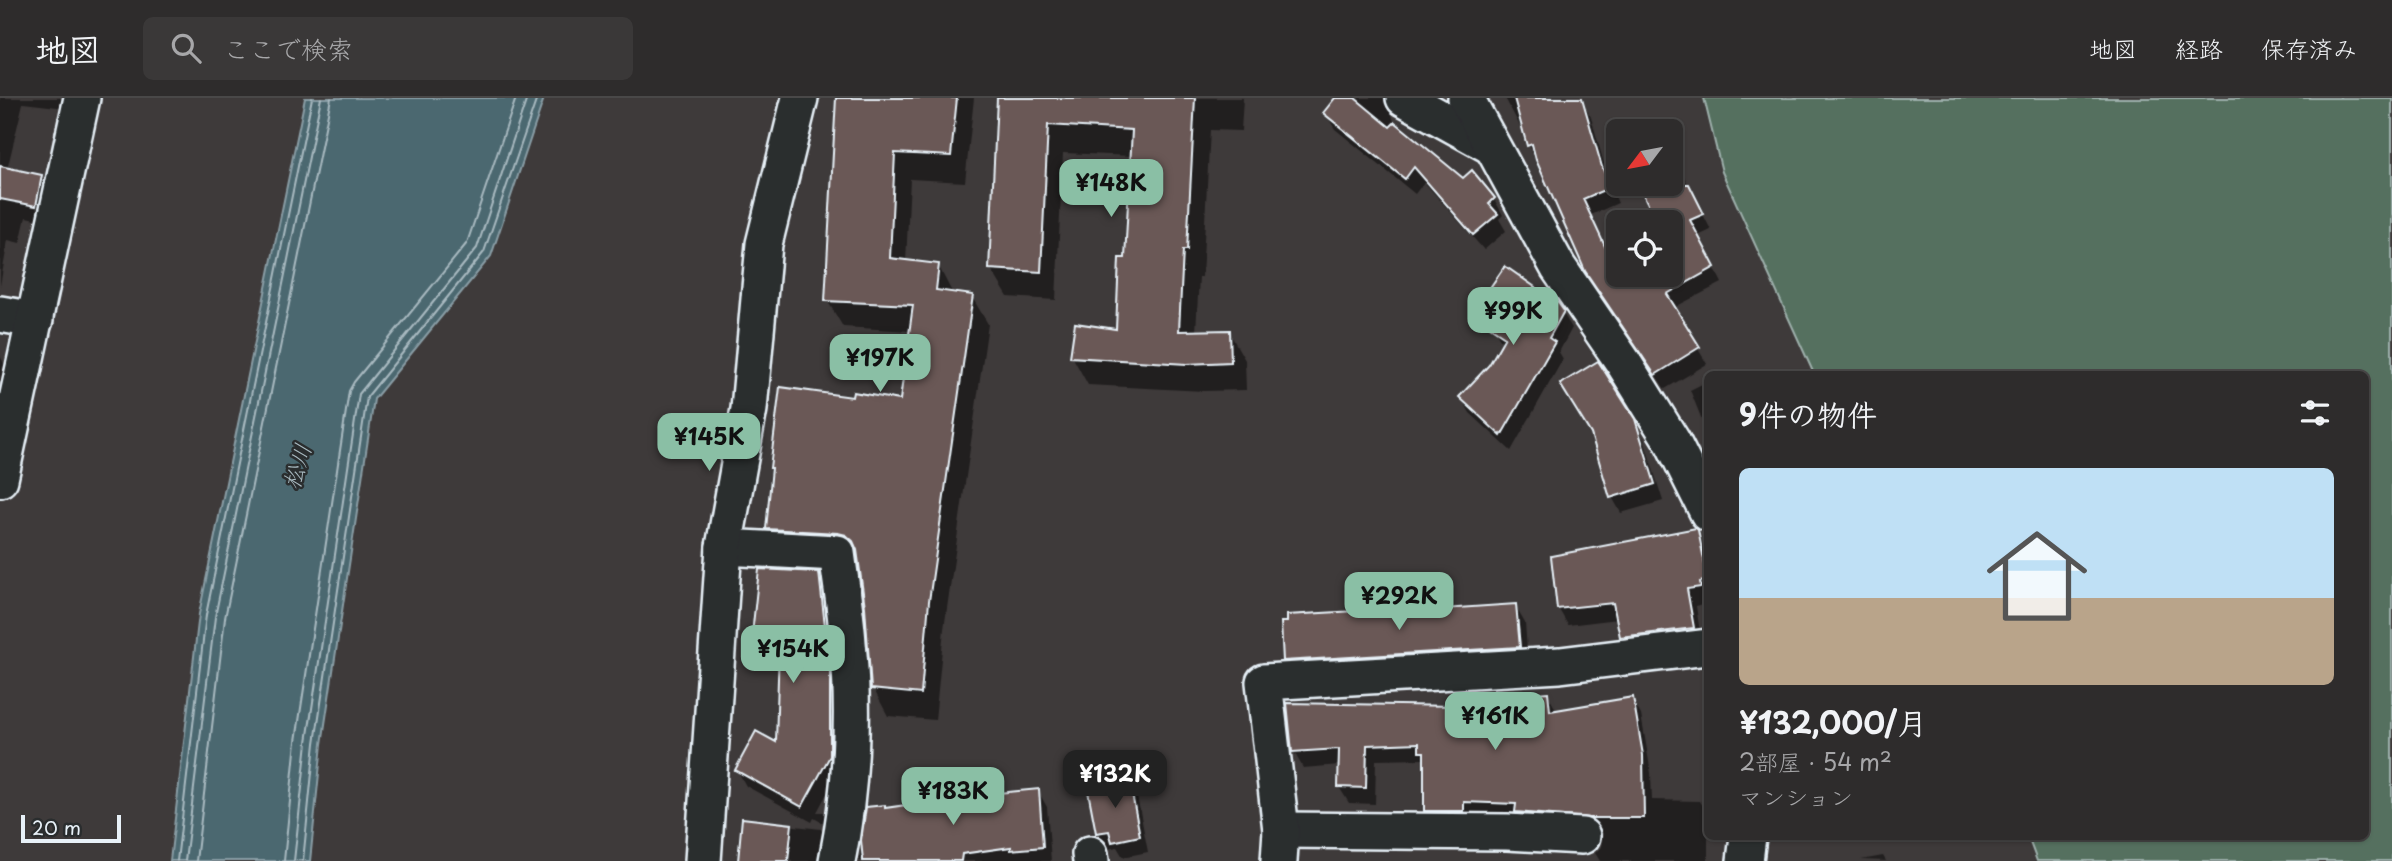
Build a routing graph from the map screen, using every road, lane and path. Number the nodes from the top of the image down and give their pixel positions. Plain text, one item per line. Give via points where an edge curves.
1 (82, 98) edge
2 (800, 98) edge
3 (1404, 98) edge
4 (1466, 98) edge
5 (1491, 146) junction
6 (0, 314) edge
7 (35, 320) junction
8 (0, 479) edge
9 (1704, 505) edge
10 (724, 547) junction
11 (1704, 647) edge
12 (1582, 836) dead end
13 (1748, 840) edge
14 (1280, 846) edge
15 (703, 861) edge
16 (837, 861) edge
17 (1745, 861) edge

1 - 7 street
2 - 10 street via 764,244 749,409
3 - 5 street
4 - 5 street
5 - 9 street via 1558,267 1672,441
6 - 7 street
7 - 8 street
10 - 15 street
10 - 16 street via 837,553 849,645 850,756
11 - 14 street via 1560,665 1264,682
12 - 14 street via 1507,832
13 - 17 street

